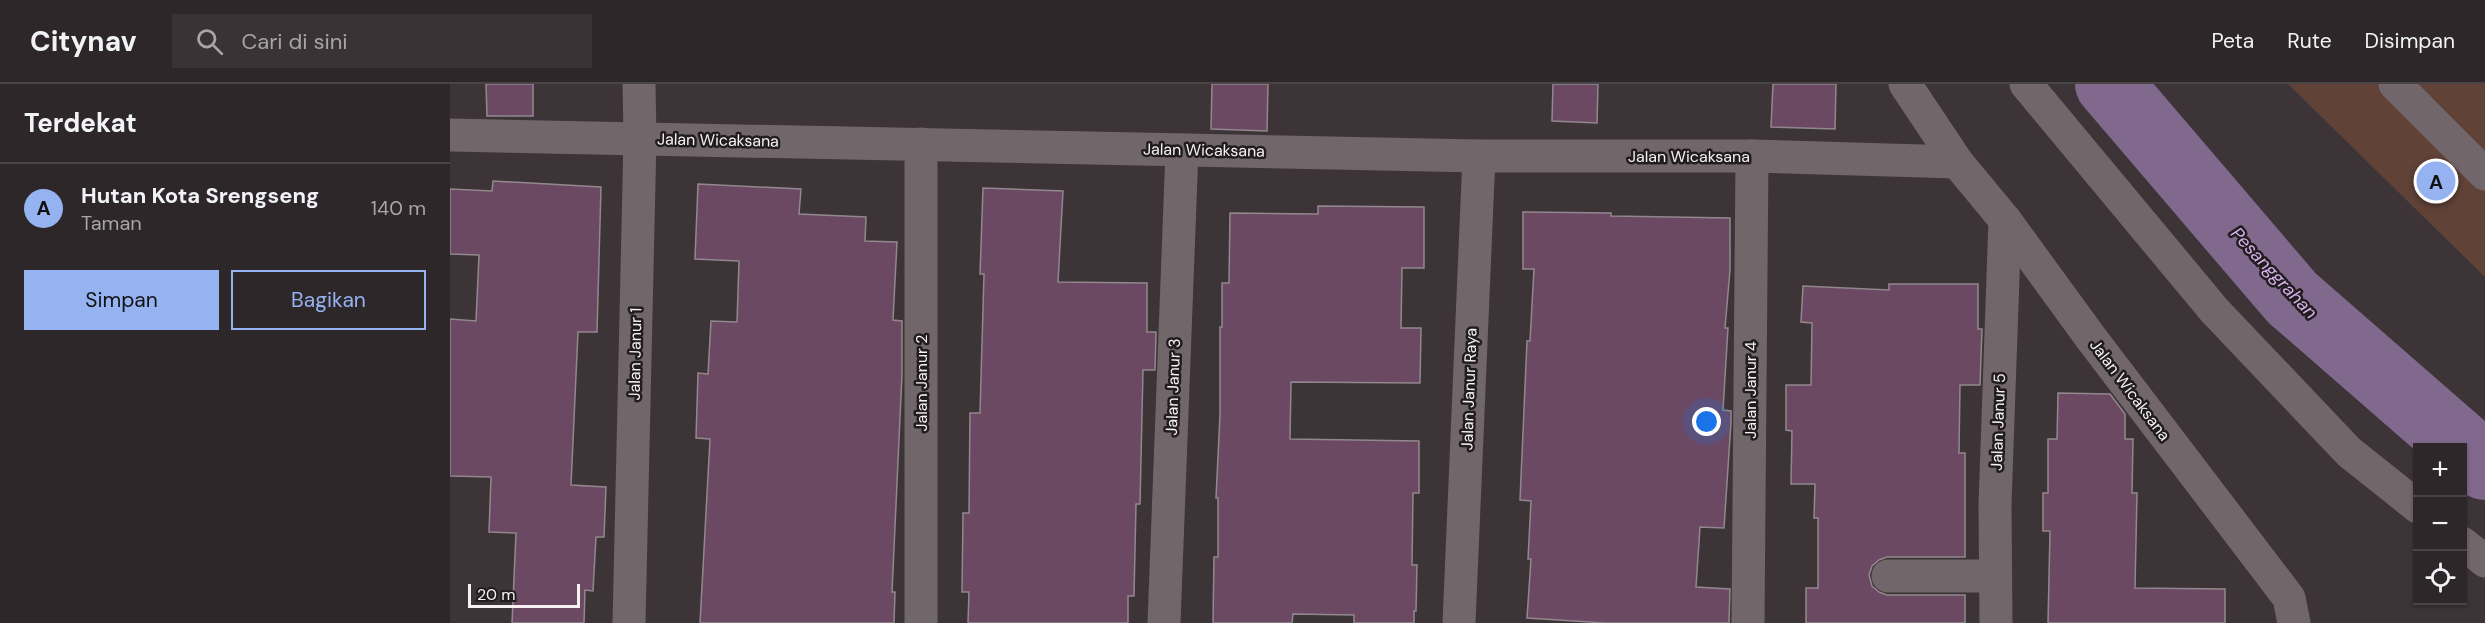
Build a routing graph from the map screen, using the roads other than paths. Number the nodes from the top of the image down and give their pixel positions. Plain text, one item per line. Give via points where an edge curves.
1 (639, 84) edge
2 (1905, 84) edge
3 (2026, 84) edge
4 (2395, 84) edge
5 (450, 135) edge
6 (640, 138) junction
7 (921, 144) junction
8 (1182, 150) junction
9 (1479, 156) junction
10 (1752, 156) junction
11 (1957, 162) junction
12 (2485, 174) edge
13 (2005, 220) junction
14 (2413, 503) edge
15 (2467, 546) edge
16 (2485, 561) edge
17 (1888, 576) dead end
18 (1995, 576) junction
19 (629, 623) edge
20 (921, 623) edge
21 (1164, 623) edge
22 (1459, 623) edge
23 (1748, 623) edge
24 (1996, 623) edge
25 (2294, 623) edge

1 - 6 street, Jalan Janur 1
2 - 11 street, Jalan Wicaksana
3 - 14 street via 2214,310 2349,452
4 - 12 street
5 - 6 street, Jalan Wicaksana
6 - 7 street, Jalan Wicaksana
6 - 19 street, Jalan Janur 1
7 - 8 street, Jalan Wicaksana
7 - 20 street, Jalan Janur 2
8 - 9 street, Jalan Wicaksana
8 - 21 street, Jalan Janur 3
9 - 10 street, Jalan Wicaksana
9 - 22 street, Jalan Janur Raya
10 - 11 street, Jalan Wicaksana
10 - 23 street, Jalan Janur 4
11 - 13 street, Jalan Wicaksana
13 - 18 street, Jalan Janur 5
13 - 25 street, Jalan Wicaksana via 2289,598
15 - 16 street
17 - 18 street
18 - 24 street, Jalan Janur 5

